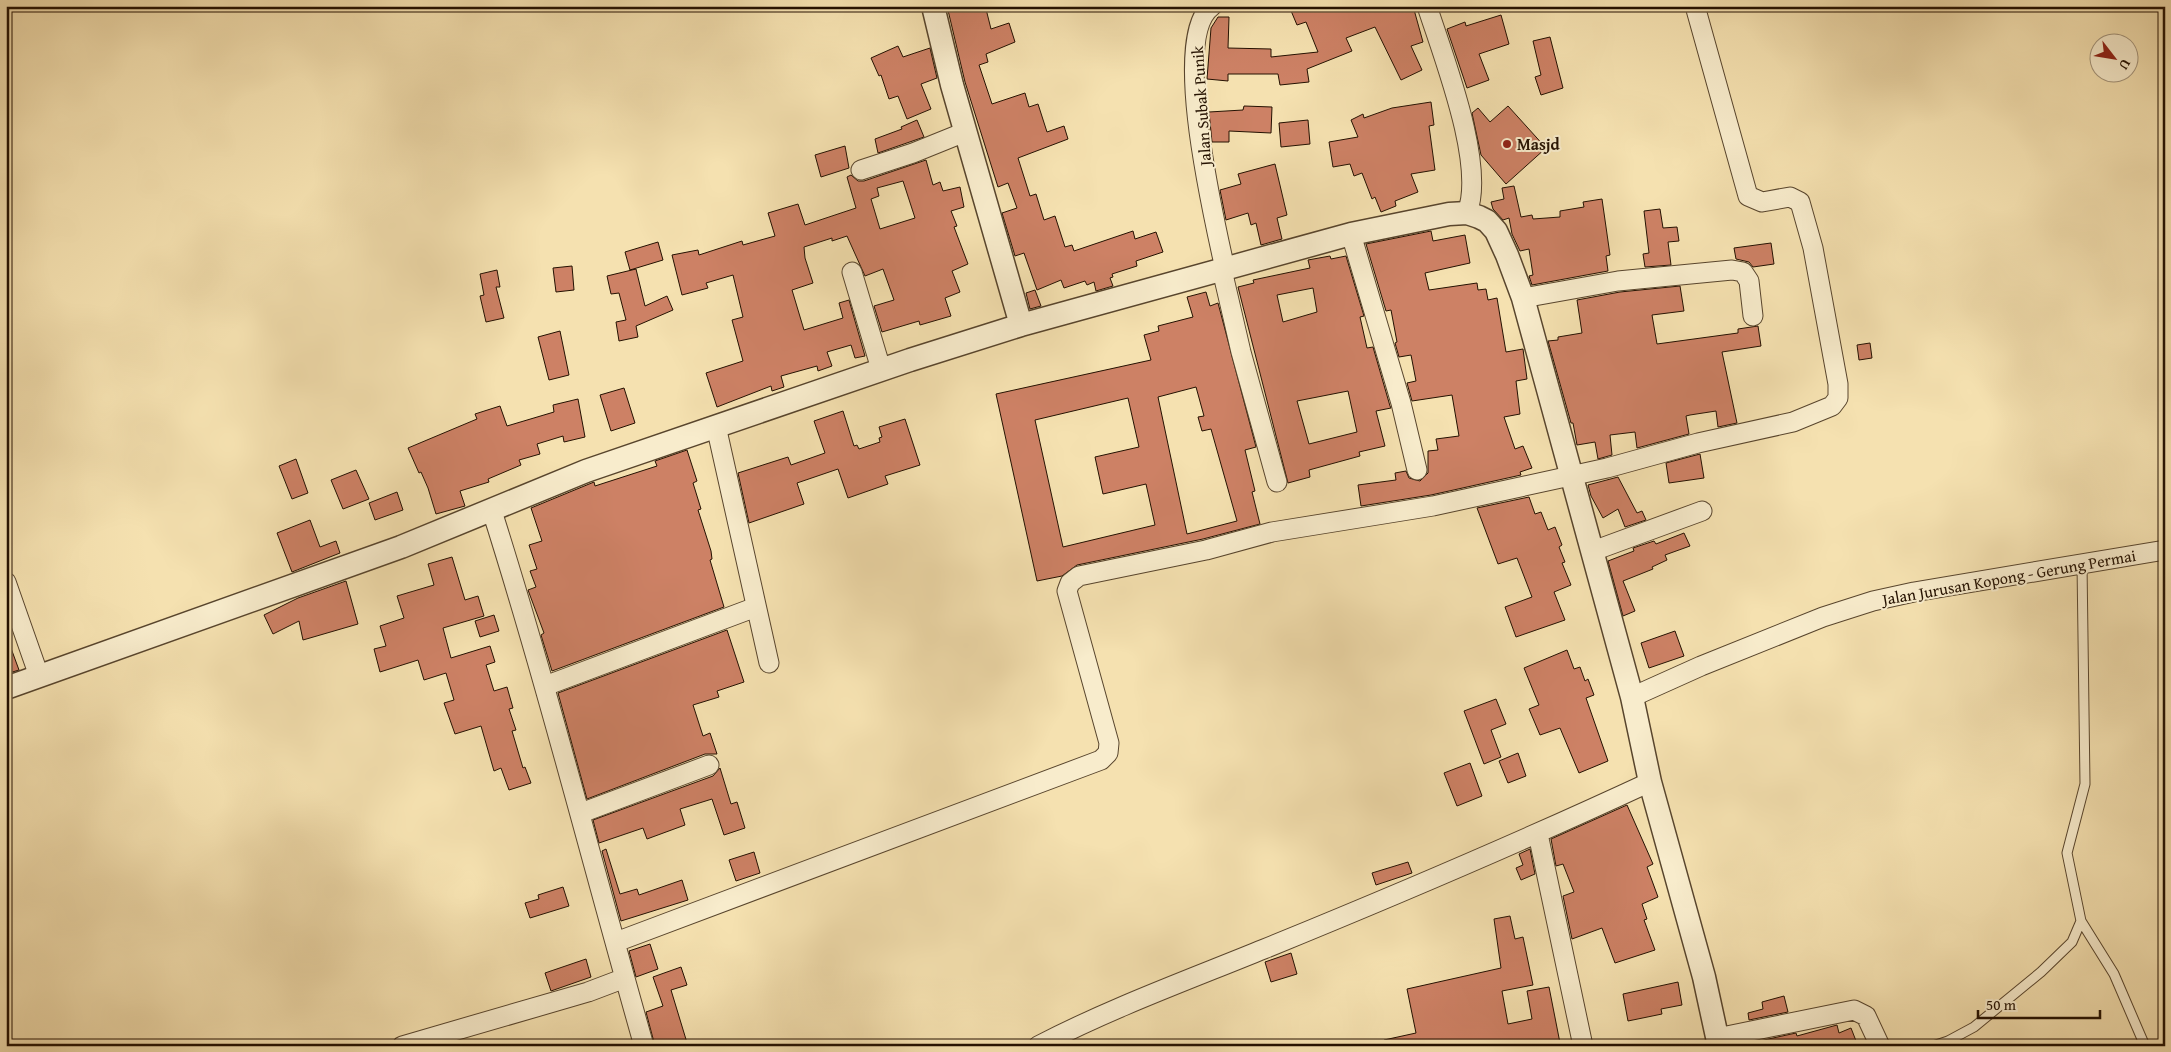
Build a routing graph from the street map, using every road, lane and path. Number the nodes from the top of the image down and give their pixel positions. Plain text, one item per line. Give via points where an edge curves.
1 (933, 6) edge
2 (1212, 6) edge
3 (1426, 6) edge
4 (1695, 6) edge
5 (965, 132) junction
6 (861, 170) dead end
7 (1467, 214) junction
8 (1351, 234) junction
9 (1223, 270) junction
10 (852, 272) dead end
11 (1523, 298) junction
12 (1753, 316) dead end
13 (1021, 325) junction
14 (882, 369) junction
15 (716, 426) junction
16 (1417, 470) dead end
17 (1572, 476) junction
18 (1277, 482) dead end
19 (492, 511) junction
20 (1702, 511) dead end
21 (2165, 550) edge
22 (1593, 551) junction
23 (2082, 563) junction
24 (6, 582) edge
25 (756, 607) junction
26 (769, 663) dead end
27 (39, 676) junction
28 (545, 686) junction
29 (6, 688) edge
30 (1632, 697) junction
31 (709, 765) dead end
32 (1650, 782) junction
33 (582, 813) junction
34 (1538, 834) junction
35 (2081, 921) junction
36 (616, 942) junction
37 (625, 978) junction
38 (1718, 1042) edge
39 (402, 1046) edge
40 (644, 1046) edge
41 (1038, 1046) edge
42 (1583, 1046) edge
43 (1880, 1046) edge
44 (1933, 1046) edge
45 (2145, 1046) edge

1 - 5 street
2 - 9 street, Jalan Subak Punik via 1197,29 1196,74 1201,153
3 - 7 street via 1448,71 1468,148 1473,178
4 - 17 street via 1748,196 1762,202 1790,197 1800,202 1823,300 1838,398 1823,411 1793,422 1733,434
5 - 6 street
5 - 13 street
7 - 8 street via 1420,218
7 - 11 street via 1487,221 1496,231
8 - 9 street
8 - 16 street via 1401,403
9 - 13 street
9 - 18 street, Jalan Subak Punik
10 - 14 street
11 - 12 street via 1618,281 1732,270 1743,272 1749,281
11 - 17 street
13 - 14 street
14 - 15 street
15 - 19 street via 586,471
15 - 25 street
17 - 22 street
17 - 36 street via 1433,506 1272,532 1206,550 1078,576 1067,591 1109,743 1108,753 1101,760
19 - 27 street via 291,588
19 - 28 street
20 - 22 street
21 - 23 street, Jalan Jurusan Kopong - Gerung Permai
22 - 30 street
23 - 30 street, Jalan Jurusan Kopong - Gerung Permai via 1873,601 1805,624
23 - 35 lane via 2085,784 2066,853
24 - 27 street
25 - 26 street
25 - 28 street
27 - 29 street
28 - 33 street
30 - 32 street
31 - 33 street
32 - 34 street
32 - 38 street via 1684,902
33 - 36 street
34 - 41 street via 1144,997
34 - 42 street
35 - 44 lane via 2072,942 2041,972 1969,1030
35 - 45 lane via 2114,974
36 - 37 street
37 - 39 street via 588,992
37 - 40 street
38 - 43 street via 1854,1010 1866,1016

